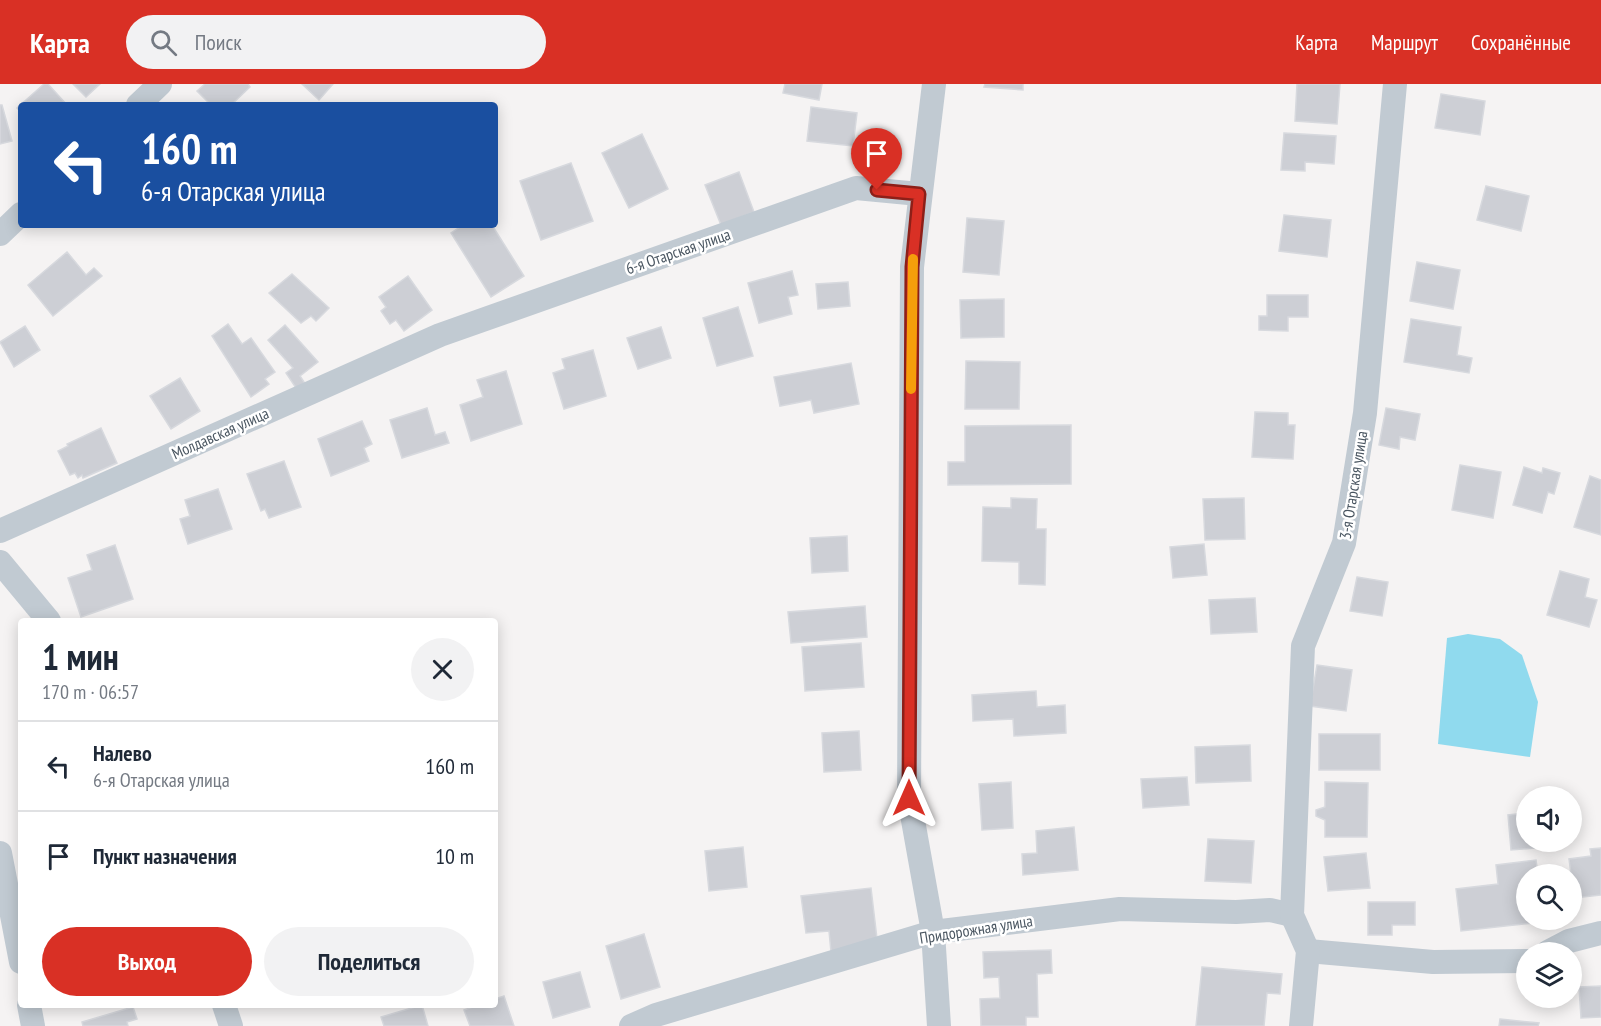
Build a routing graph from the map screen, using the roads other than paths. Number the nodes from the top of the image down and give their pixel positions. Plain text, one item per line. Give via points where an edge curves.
1 (160, 84) edge
2 (934, 84) edge
3 (1395, 84) edge
4 (141, 102) edge
5 (919, 194) junction
6 (18, 217) edge
7 (0, 234) edge
8 (440, 335) joint
9 (0, 531) edge
10 (0, 562) edge
11 (47, 618) edge
12 (0, 853) edge
13 (1292, 915) junction
14 (933, 932) junction
15 (1601, 933) edge
16 (1567, 942) edge
17 (18, 946) edge
18 (1308, 951) junction
19 (1516, 961) edge
20 (30, 1008) edge
21 (225, 1008) edge
22 (33, 1026) edge
23 (231, 1026) edge
24 (632, 1026) edge
25 (939, 1026) edge
26 (1301, 1026) edge

1 - 4 street
2 - 5 street
3 - 13 street, 3-я Отарская улица via 1365,413 1344,543 1302,646
5 - 8 street, 6-я Отарская улица via 856,188
5 - 14 street via 912,267 909,798
6 - 7 street
8 - 9 street, Молдавская улица
10 - 11 street
12 - 17 street
13 - 14 street, Придорожная улица via 1270,910 1120,909
13 - 18 street
14 - 24 street, Придорожная улица
14 - 25 street
15 - 16 street
18 - 19 street via 1433,962
18 - 26 street
20 - 22 street
21 - 23 street

